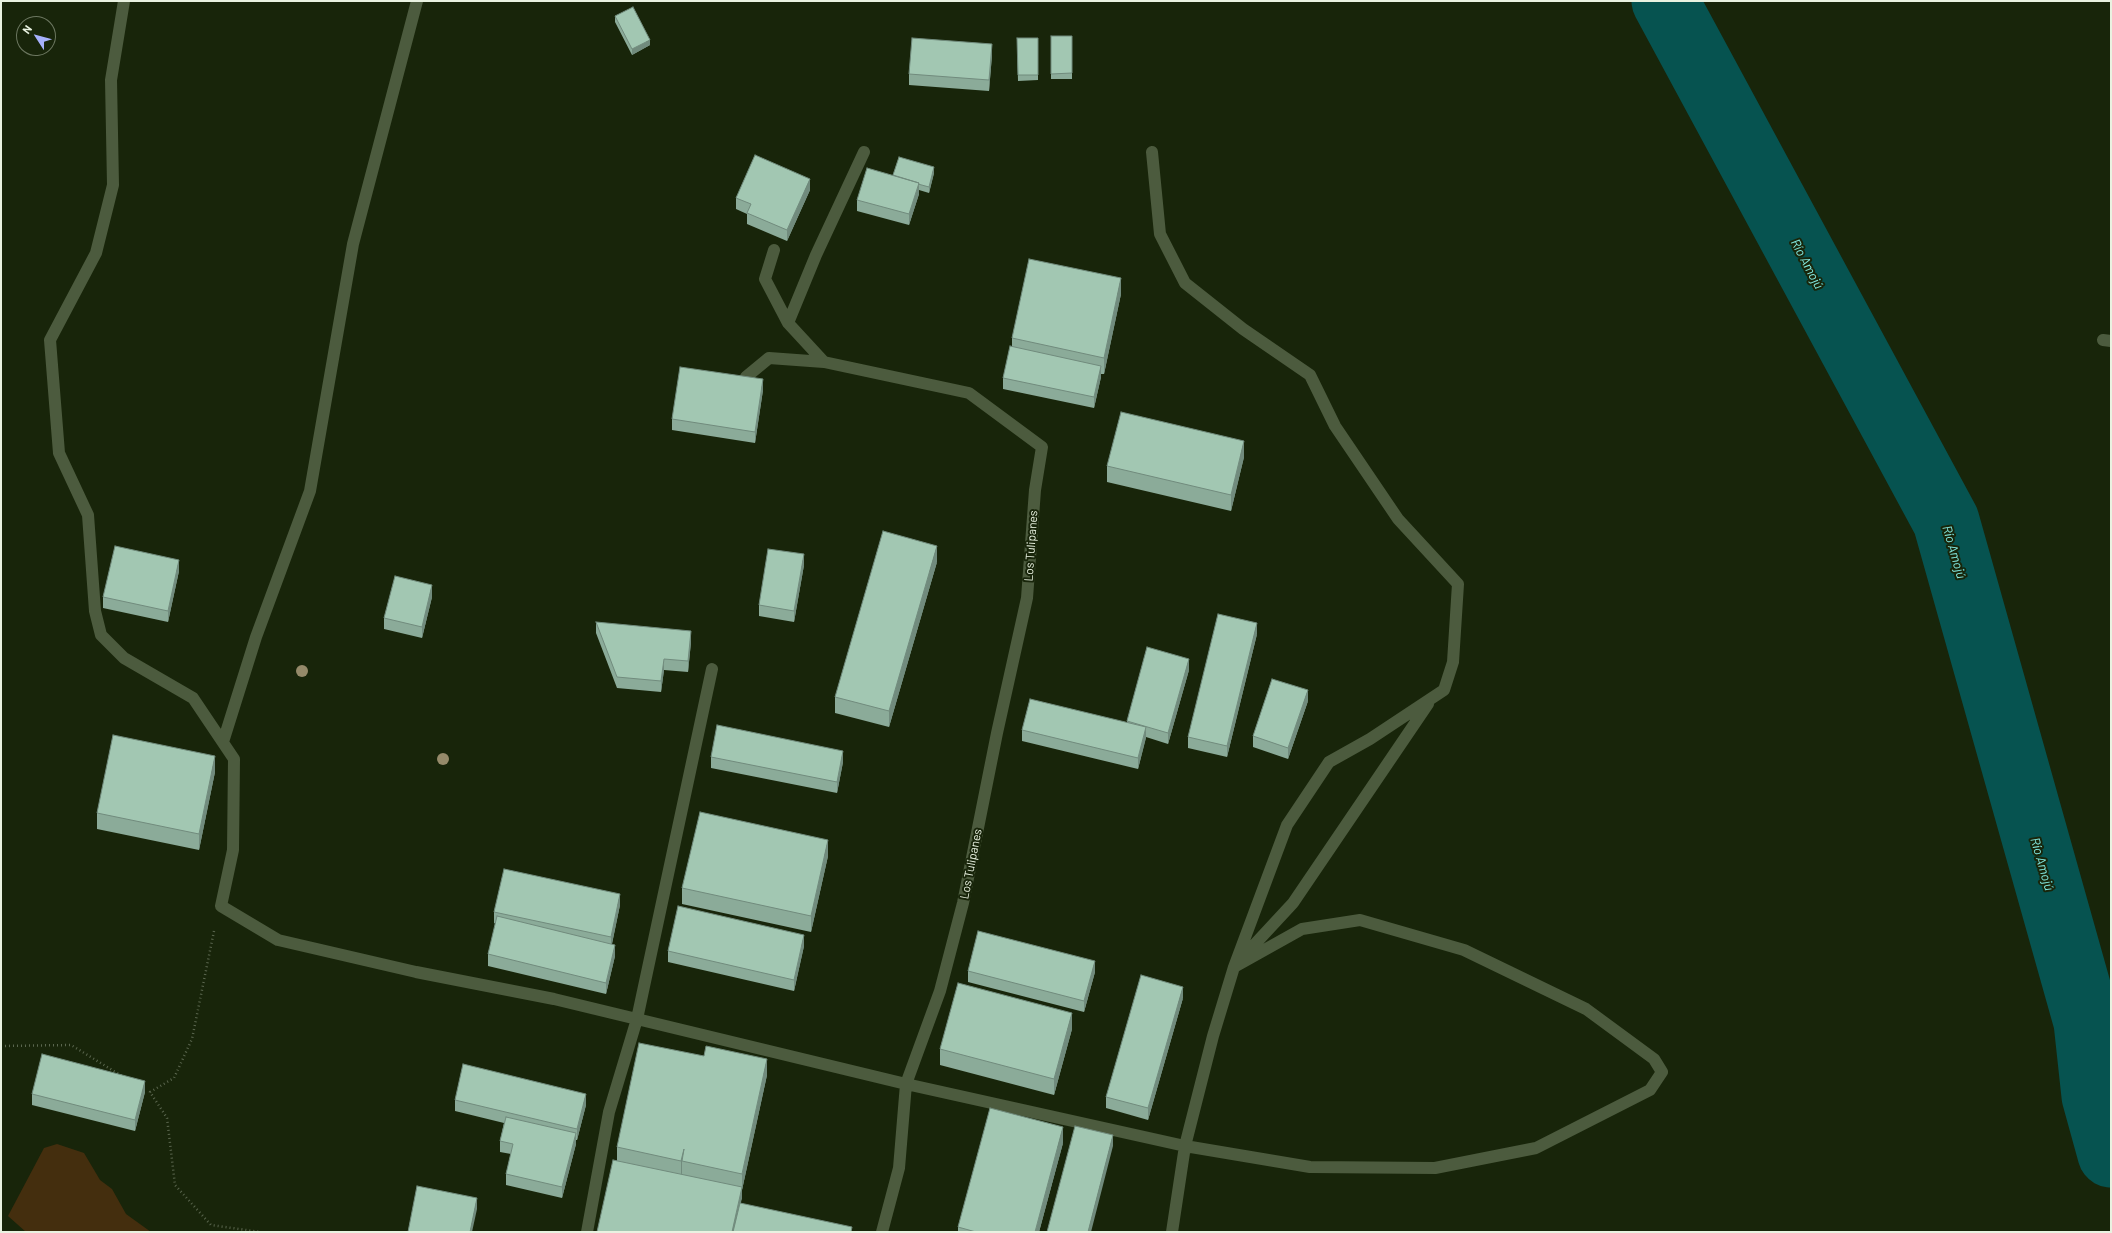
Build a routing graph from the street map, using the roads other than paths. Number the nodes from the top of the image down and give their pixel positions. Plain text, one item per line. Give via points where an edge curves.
1 (124, 1) edge
2 (417, 1) edge
3 (864, 152) dead end
4 (1152, 152) dead end
5 (774, 250) dead end
6 (788, 323) junction
7 (824, 362) junction
8 (746, 377) edge
9 (712, 669) dead end
10 (1431, 699) junction
11 (223, 742) junction
12 (1234, 966) junction
13 (638, 1019) junction
14 (906, 1084) junction
15 (1185, 1146) junction
16 (587, 1232) edge
17 (882, 1232) edge
18 (1172, 1232) edge

1 - 11 street via 111,80 113,186 96,253 50,340 59,453 88,515 95,611 101,635 124,658 193,698
2 - 11 street via 353,244 310,491 256,637
3 - 6 street via 816,255
4 - 10 street via 1160,234 1186,283 1243,329 1310,375 1335,426 1398,519 1458,584 1453,662 1444,690
5 - 6 street via 765,279
6 - 7 street
7 - 8 street via 769,358
7 - 14 street, Los Tulipanes via 969,393 1042,447 1035,490 1027,598 963,903 940,991
9 - 13 street
10 - 12 street via 1293,903
10 - 12 street via 1329,762 1287,825
11 - 13 street via 234,758 233,850 221,906 278,940
12 - 15 street
12 - 15 street via 1302,929 1360,920 1464,950 1586,1009 1654,1058 1662,1072 1650,1090 1536,1148 1435,1168 1310,1166
13 - 14 street
13 - 16 street via 609,1112
14 - 15 street
14 - 17 street, Los Tulipanes via 899,1168
15 - 18 street

